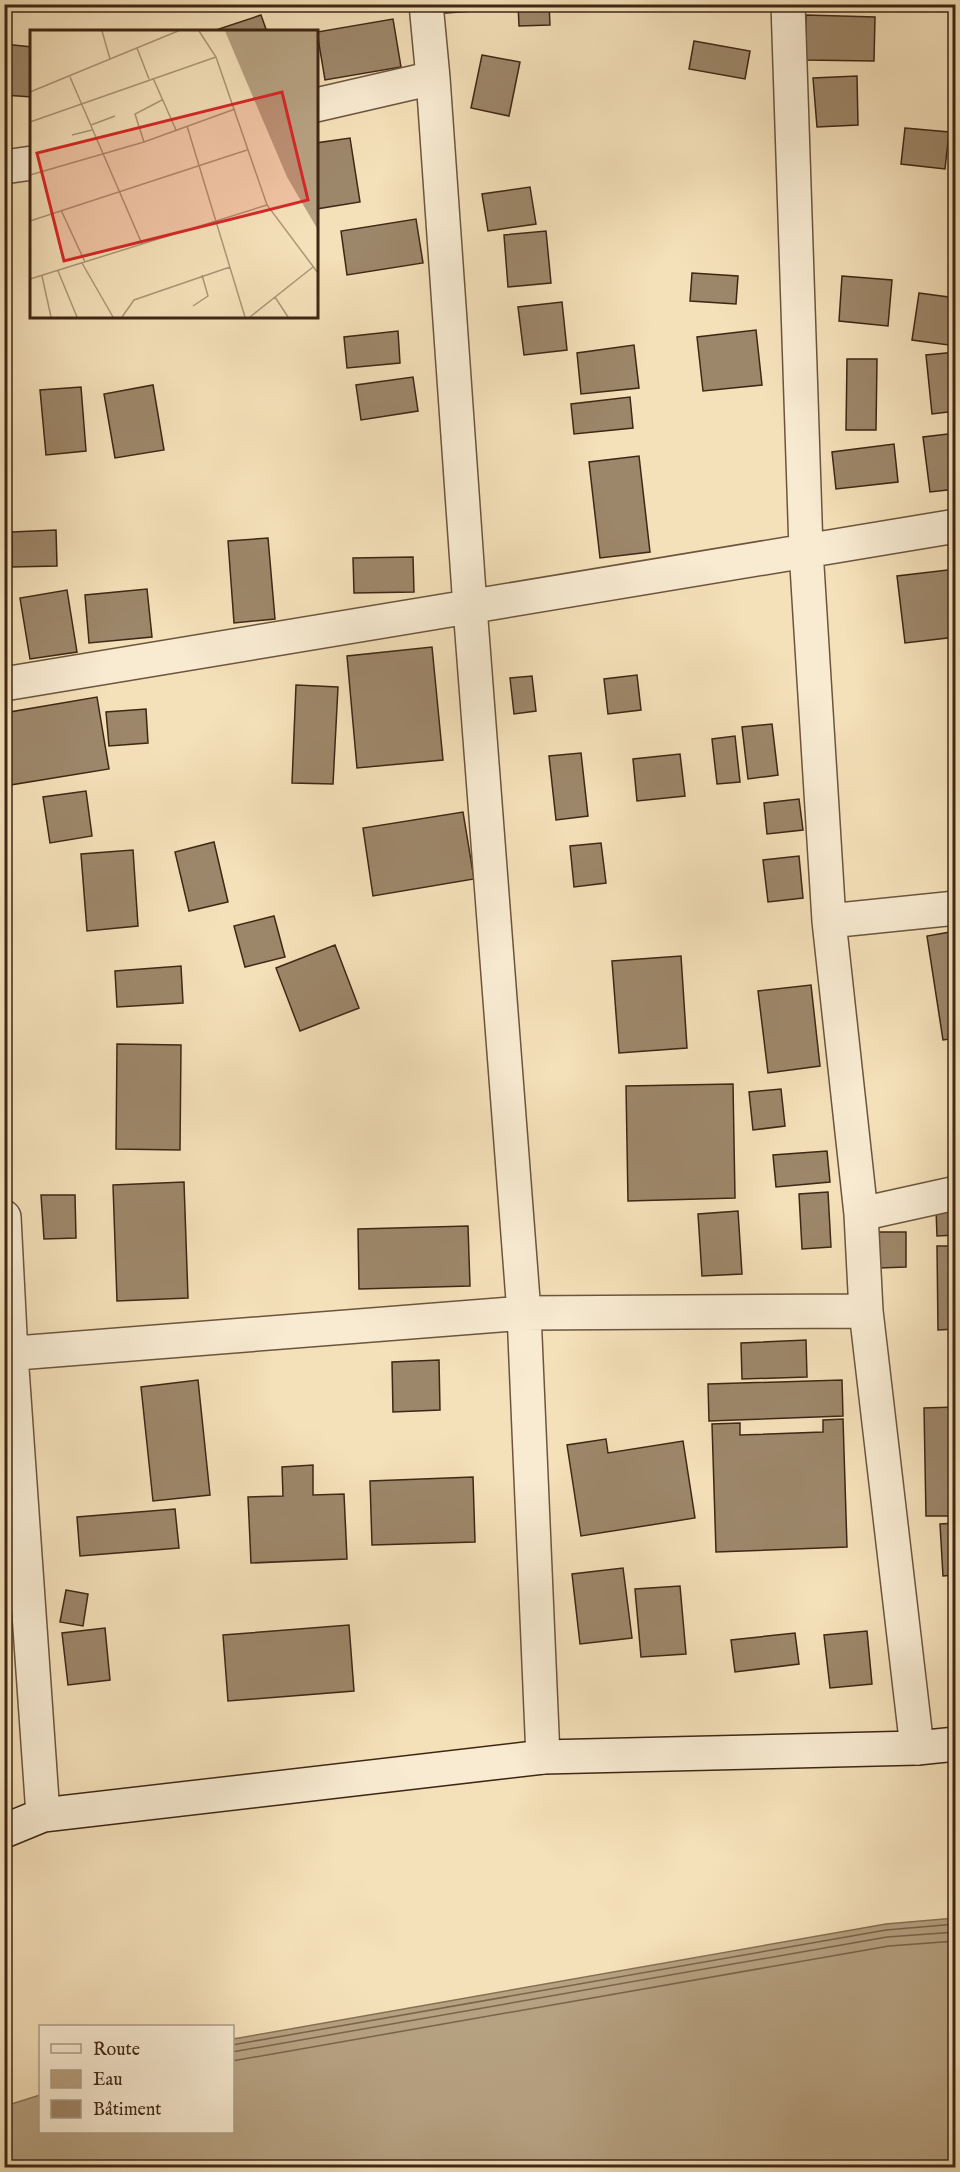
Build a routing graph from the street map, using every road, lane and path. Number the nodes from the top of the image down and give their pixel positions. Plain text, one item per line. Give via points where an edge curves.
1 (426, 4) edge
2 (788, 4) edge
3 (433, 78) junction
4 (318, 105) edge
5 (30, 163) edge
6 (4, 167) edge
7 (956, 526) edge
8 (806, 550) junction
9 (470, 607) junction
10 (4, 684) edge
11 (956, 908) edge
12 (829, 921) junction
13 (956, 1193) edge
14 (861, 1214) junction
15 (4, 1217) edge
16 (866, 1311) junction
17 (524, 1313) junction
18 (8, 1354) edge
19 (956, 1744) edge
20 (917, 1748) junction
21 (543, 1757) junction
22 (44, 1815) junction
23 (4, 1831) edge

1 - 3 street
2 - 8 street
3 - 4 street
3 - 9 street
5 - 6 street
7 - 8 street
8 - 9 street
8 - 12 street
9 - 10 street
9 - 17 street
11 - 12 street
12 - 14 street
13 - 14 street
14 - 16 street
15 - 18 street
16 - 17 street
16 - 20 street
17 - 18 street
17 - 21 street
18 - 22 street
19 - 20 street
20 - 21 street
21 - 22 street
22 - 23 street

